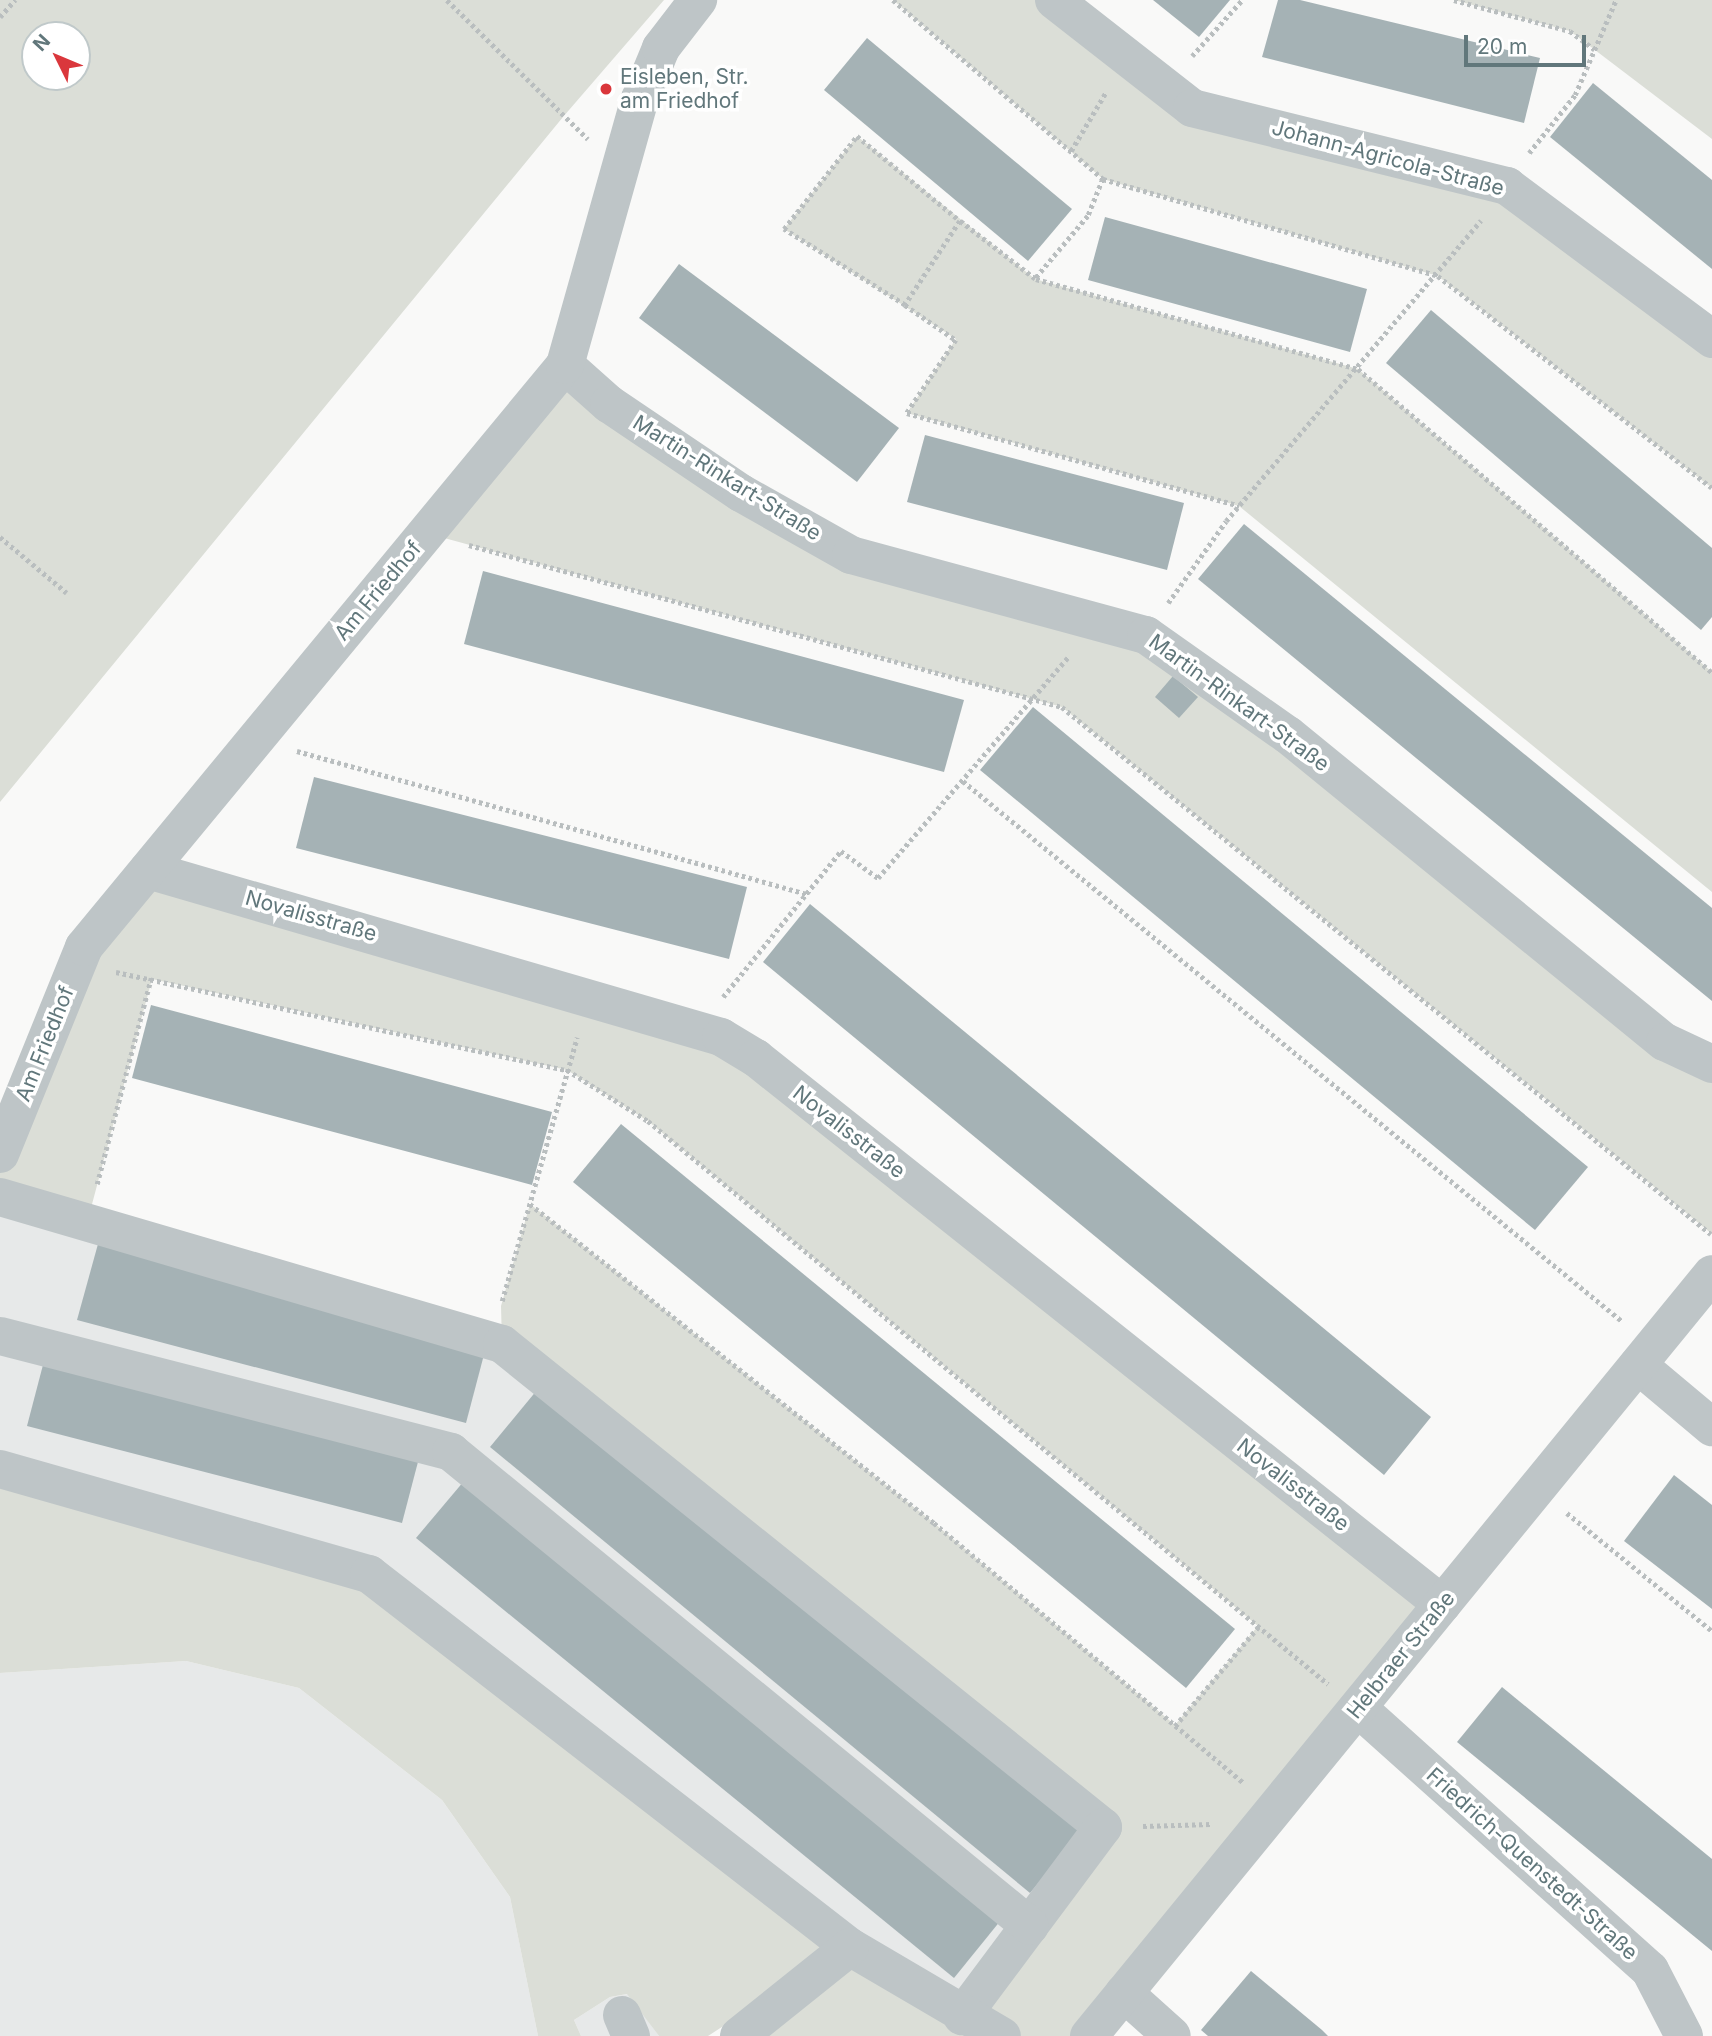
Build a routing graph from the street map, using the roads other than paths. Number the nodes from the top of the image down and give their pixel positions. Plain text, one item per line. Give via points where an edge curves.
1 (698, 0) edge
2 (1054, 0) edge
3 (1712, 339) edge
4 (565, 365) junction
5 (148, 870) junction
6 (1712, 1064) edge
7 (0, 1154) edge
8 (0, 1197) edge
9 (1712, 1274) edge
10 (0, 1336) edge
11 (1645, 1356) junction
12 (1712, 1427) edge
13 (0, 1469) edge
14 (1442, 1604) junction
15 (1358, 1708) junction
16 (1030, 1926) junction
17 (850, 1947) junction
18 (1124, 1993) junction
19 (962, 2016) junction
20 (739, 2036) edge
21 (1002, 2036) edge
22 (1089, 2036) edge
23 (1172, 2036) edge
24 (1684, 2036) edge

1 - 4 street, Am Friedhof via 662,48 640,99
2 - 3 street, Johann-Agricola-Straße via 1192,108 1507,186
4 - 5 street, Am Friedhof
4 - 6 street, Martin-Rinkart-Straße via 609,404 741,493 851,555 1146,635 1288,735 1665,1042
5 - 7 street, Am Friedhof via 84,947
5 - 14 street, Novalisstraße via 698,1028 755,1058
8 - 16 street via 502,1344 1103,1827
9 - 11 street, Helbraer Straße
10 - 16 street via 450,1452
11 - 12 street
11 - 14 street, Helbraer Straße
13 - 17 street via 369,1574
14 - 15 street, Helbraer Straße
15 - 18 street, Helbraer Straße
15 - 24 street, Friedrich-Quenstedt-Straße via 1650,1970
16 - 19 street
17 - 19 street
17 - 20 street
18 - 22 street, Helbraer Straße
18 - 23 street
19 - 21 street

